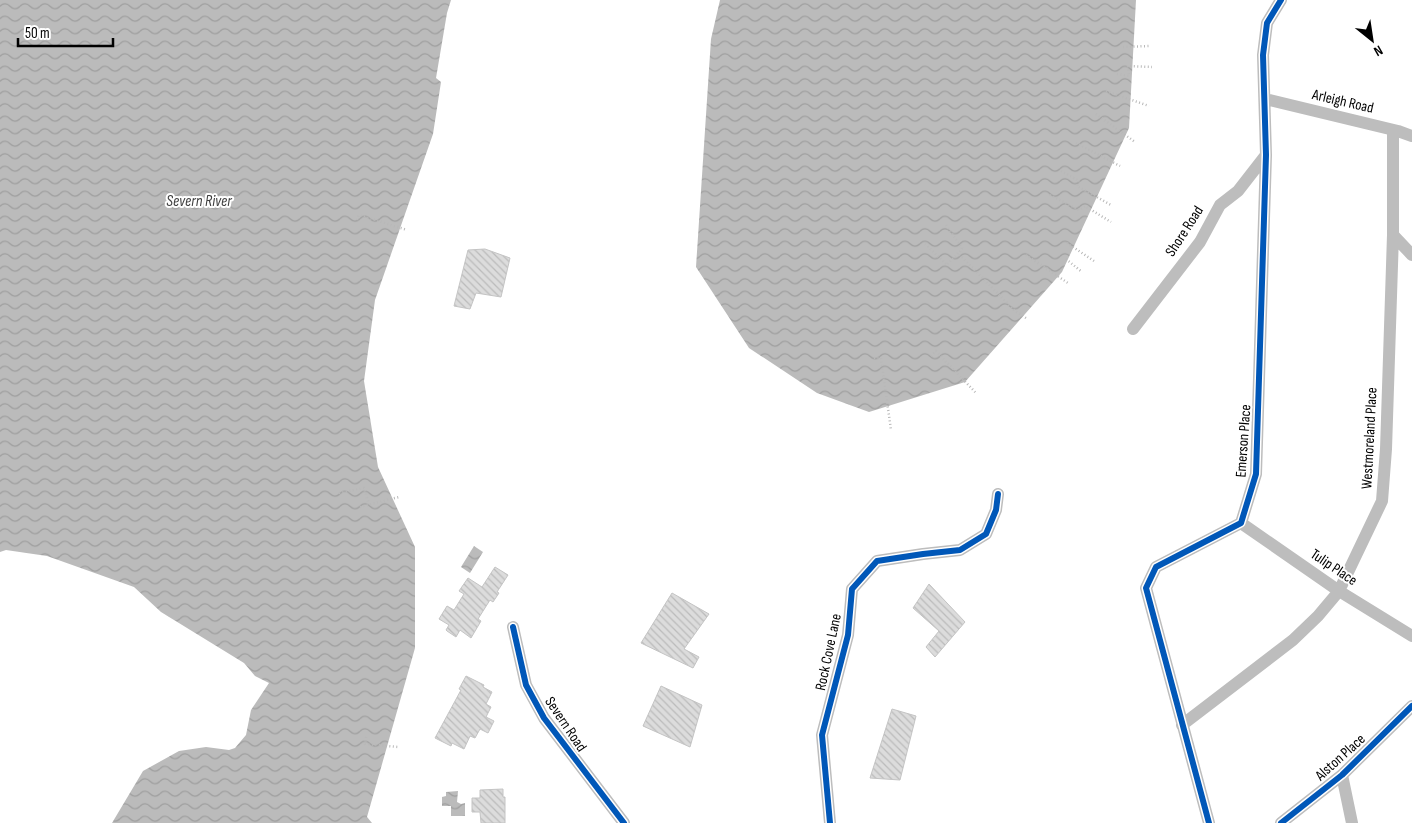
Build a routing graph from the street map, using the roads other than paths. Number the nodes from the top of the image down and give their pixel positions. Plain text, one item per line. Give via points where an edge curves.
1 (1281, 0) edge
2 (1265, 100) junction
3 (1393, 130) junction
4 (1412, 136) edge
5 (1266, 155) junction
6 (1394, 235) junction
7 (1412, 255) edge
8 (1133, 329) dead end
9 (998, 494) dead end
10 (1241, 523) junction
11 (1339, 591) junction
12 (513, 627) dead end
13 (1412, 636) edge
14 (1412, 706) edge
15 (1182, 725) junction
16 (1342, 775) junction
17 (624, 823) edge
18 (830, 823) edge
19 (1209, 823) edge
20 (1281, 823) edge
21 (1352, 823) edge

1 - 2 street, Emerson Place via 1268,23 1263,55
2 - 3 street, Arleigh Road
2 - 5 street, Emerson Place
3 - 4 street, Arleigh Road
3 - 6 street, Westmoreland Place
5 - 8 street, Shore Road via 1238,191 1220,205 1200,242
5 - 10 street, Emerson Place via 1256,474
6 - 7 street
6 - 11 street, Westmoreland Place via 1382,501
9 - 18 street, Rock Cove Lane via 996,510 986,534 960,550 877,561 852,589 848,635 822,735
10 - 11 street, Tulip Place
10 - 15 street via 1156,567 1146,588
11 - 13 street, Tulip Place
11 - 15 street, Westmoreland Place via 1293,640
12 - 17 street, Severn Road via 526,685 544,718
14 - 16 street, Alston Place
15 - 19 street
16 - 20 street, Alston Place
16 - 21 street

